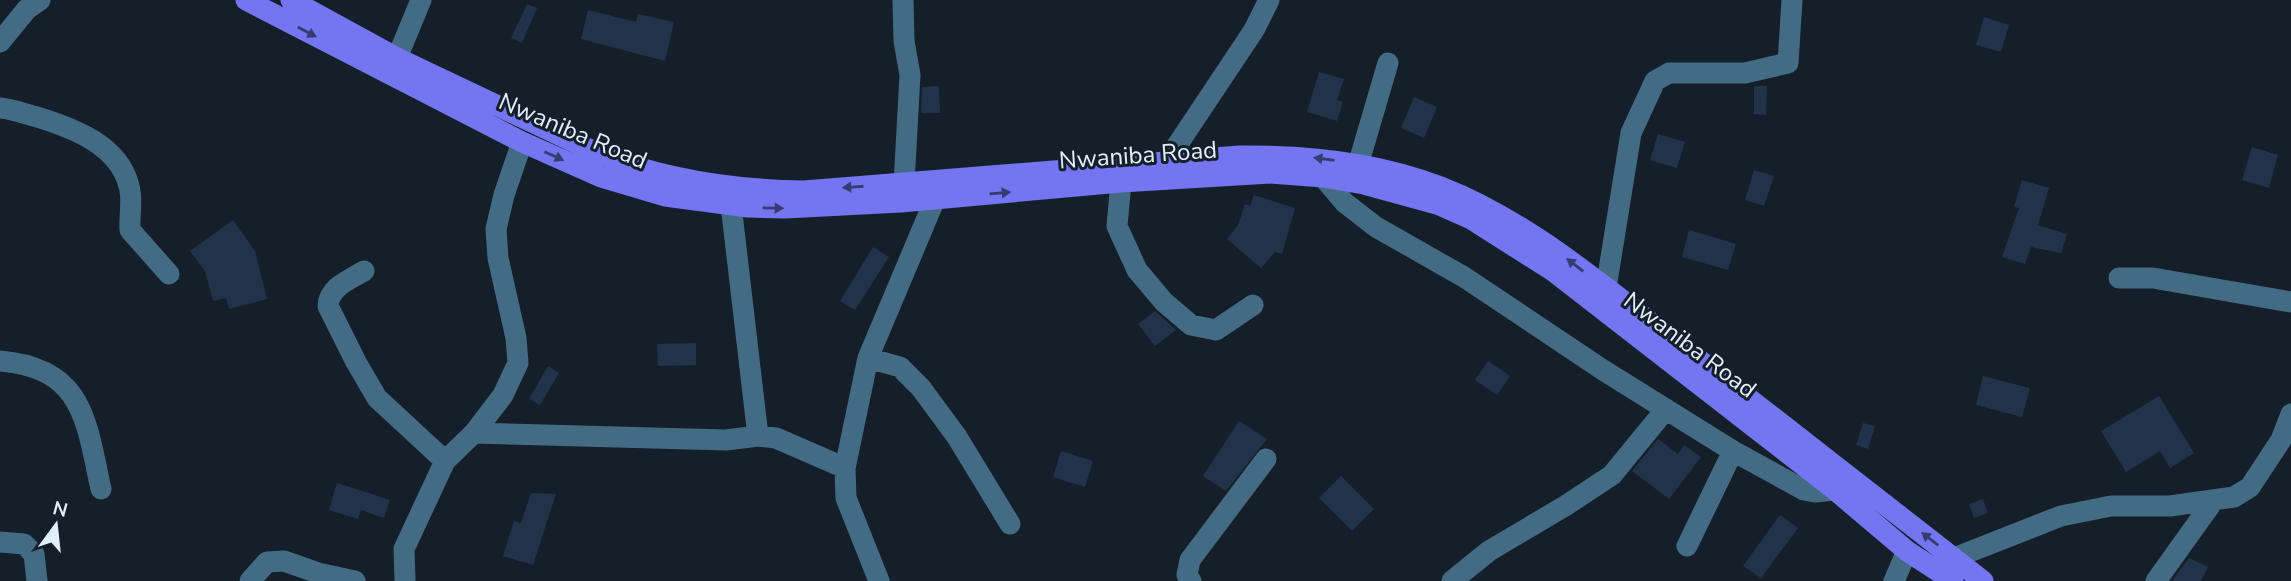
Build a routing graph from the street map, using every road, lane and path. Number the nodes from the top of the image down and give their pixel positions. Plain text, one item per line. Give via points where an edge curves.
1 (40, 0) edge
2 (246, 0) edge
3 (291, 0) edge
4 (421, 0) edge
5 (903, 0) edge
6 (1793, 0) edge
7 (1267, 1) edge
8 (0, 42) edge
9 (397, 58) junction
10 (1388, 63) dead end
11 (0, 108) edge
12 (522, 142) junction
13 (1166, 162) junction
14 (1358, 165) junction
15 (1324, 177) junction
16 (1121, 182) junction
17 (904, 184) junction
18 (935, 199) junction
19 (731, 205) junction
20 (364, 271) dead end
21 (169, 274) dead end
22 (2119, 278) dead end
23 (1606, 288) junction
24 (2291, 302) edge
25 (1254, 305) dead end
26 (868, 358) junction
27 (0, 361) edge
28 (1666, 410) junction
29 (2291, 414) edge
30 (474, 433) junction
31 (758, 436) junction
32 (1733, 452) junction
33 (1266, 459) dead end
34 (445, 461) junction
35 (845, 468) junction
36 (101, 489) dead end
37 (1835, 490) junction
38 (2214, 500) junction
39 (1010, 524) dead end
40 (0, 542) edge
41 (1686, 546) dead end
42 (1907, 551) junction
43 (1954, 558) junction
44 (37, 581) edge
45 (250, 581) edge
46 (355, 581) edge
47 (405, 581) edge
48 (879, 581) edge
49 (1191, 581) edge
50 (1452, 581) edge
51 (1894, 581) edge
52 (1953, 581) edge
53 (1983, 581) edge
54 (2156, 581) edge

1 - 8 street
2 -> 12 main road, Nwaniba Road
3 - 9 main road
4 - 9 street
5 - 17 street via 910,75
6 - 23 street via 1788,63 1745,73 1669,73 1655,81 1631,133
7 - 13 street via 1254,30
17 -> 9 main road via 753,190 662,175 596,152
10 - 14 street
11 - 21 street via 83,133 103,147 130,186 130,230
12 -> 19 main road, Nwaniba Road via 629,187
12 - 30 street via 496,229 518,363 503,395
14 -> 13 main road via 1282,156
13 - 17 main road
23 -> 14 main road via 1482,205 1440,187
15 - 16 main road, Nwaniba Road via 1248,174
15 - 28 street via 1345,203 1376,227 1464,277
15 - 37 main road, Nwaniba Road via 1437,204 1499,236 1553,271
18 -> 16 main road, Nwaniba Road
16 - 25 street via 1117,226 1137,270 1164,302 1191,325 1216,330
19 -> 18 main road, Nwaniba Road via 785,208
18 - 26 street
19 - 31 street
20 - 34 street via 336,289 328,306 377,398
22 - 24 street via 2153,278
43 -> 23 main road
26 - 35 street
26 - 39 street via 900,367 921,388
27 - 36 street via 48,372 66,387 83,411
28 - 32 street
28 - 50 street via 1612,475 1489,551
29 - 38 street via 2281,440 2250,487 2234,498
30 - 31 street
30 - 34 street
31 - 35 street via 776,438
32 - 37 street via 1804,490
32 - 41 street
33 - 49 street via 1190,560 1187,575
34 - 47 street via 404,550
35 - 48 street via 846,498
37 - 42 main road, Nwaniba Road
38 - 43 street via 2111,506 2061,516
38 - 54 street
40 - 44 street via 24,544 34,554
42 - 51 street
42 - 52 main road, Nwaniba Road
43 - 53 main road
45 - 46 street via 267,562 284,561

